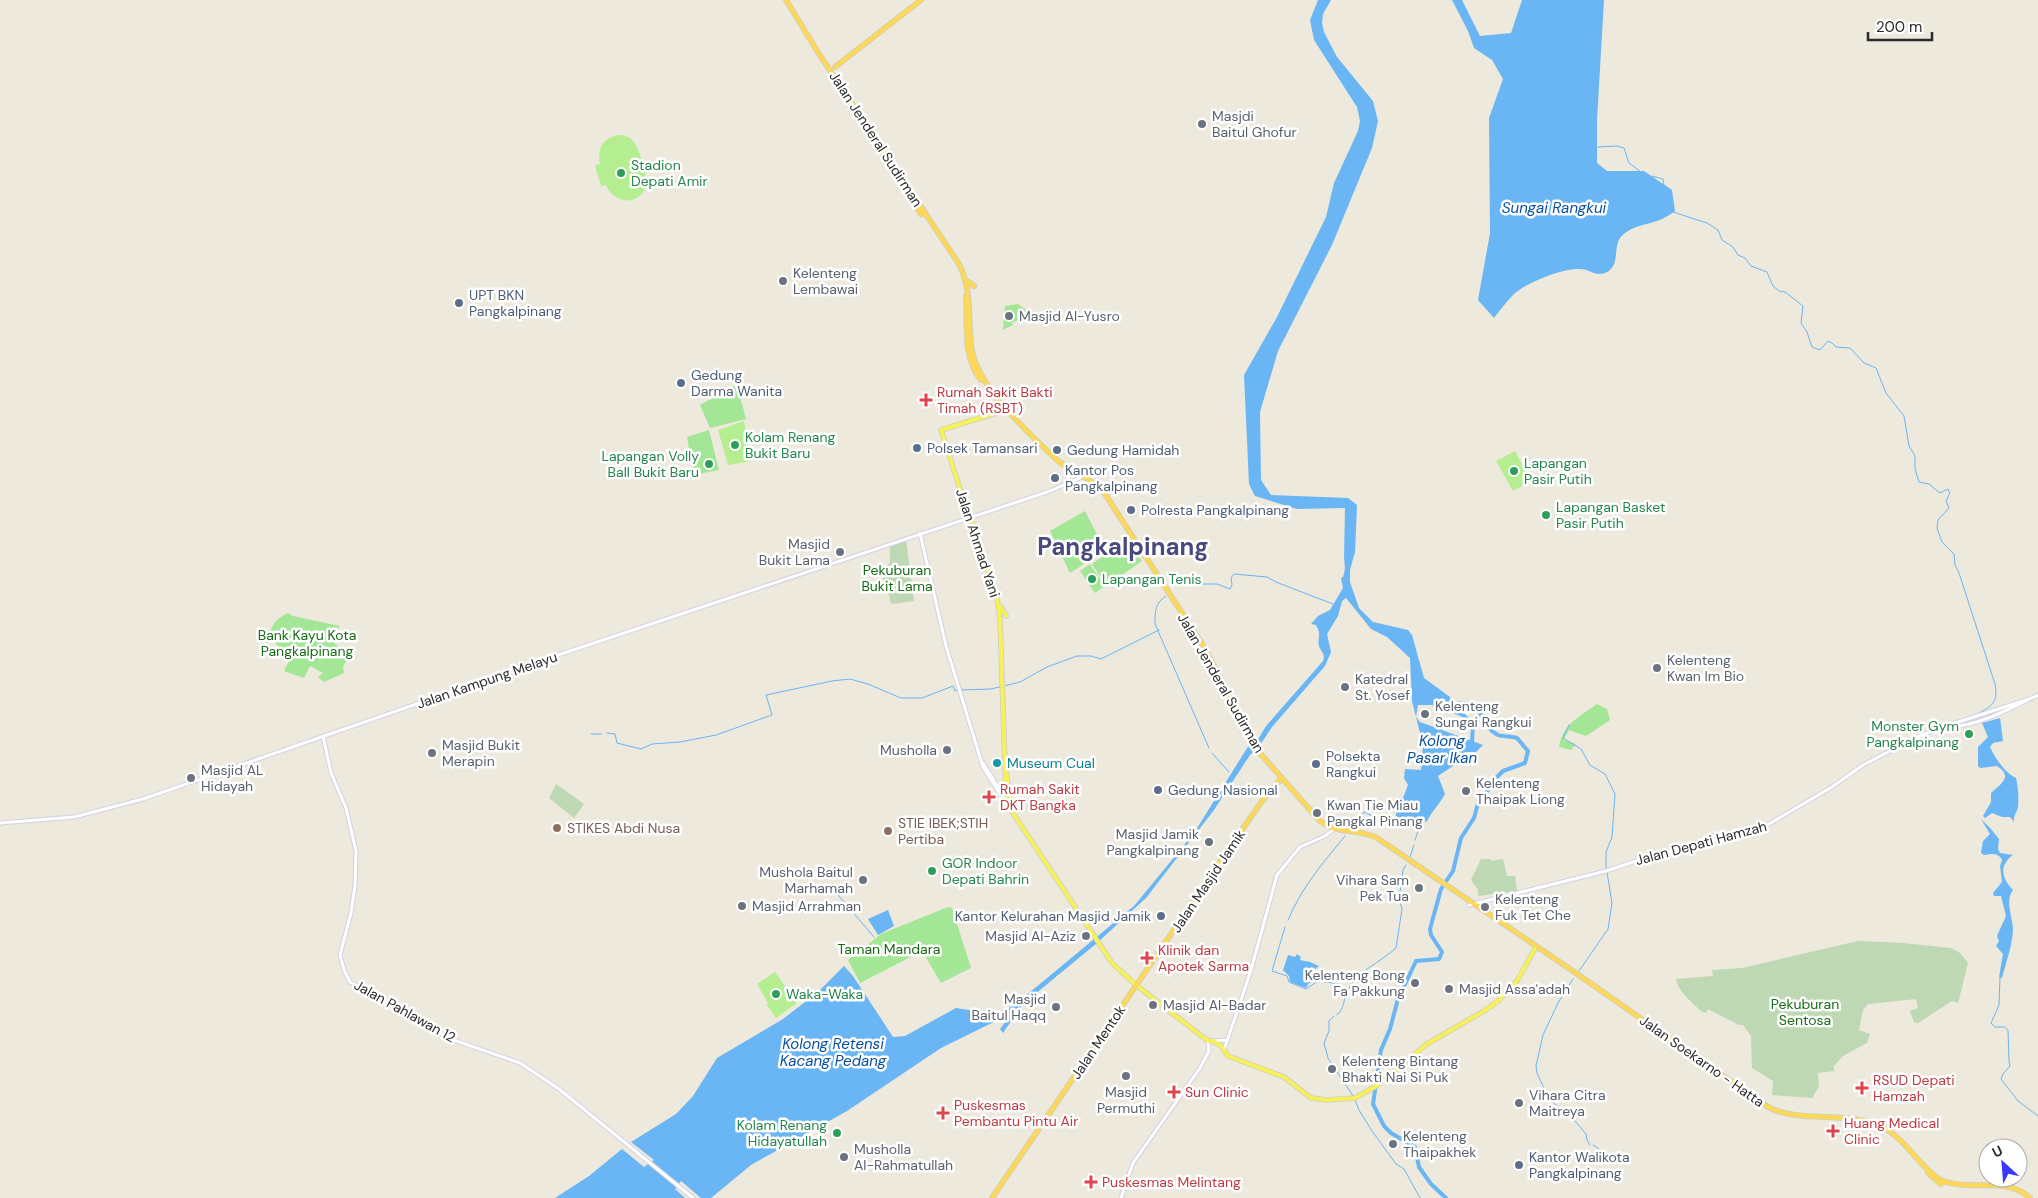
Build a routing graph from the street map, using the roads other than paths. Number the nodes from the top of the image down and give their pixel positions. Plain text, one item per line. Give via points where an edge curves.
1 (786, 0) edge
2 (920, 0) edge
3 (835, 68) dead end
4 (957, 264) junction
5 (966, 281) junction
6 (974, 286) dead end
7 (1007, 410) junction
8 (1053, 459) junction
9 (1070, 473) junction
10 (1081, 478) junction
11 (1066, 482) junction
12 (969, 517) junction
13 (921, 532) junction
14 (997, 601) junction
15 (1006, 616) dead end
16 (2038, 695) edge
17 (1983, 717) junction
18 (1942, 727) junction
19 (323, 736) junction
20 (1282, 778) junction
21 (1008, 798) junction
22 (0, 822) edge
23 (1333, 830) junction
24 (1444, 885) junction
25 (1472, 904) junction
26 (1535, 948) junction
27 (1136, 985) junction
28 (1227, 1040) junction
29 (1211, 1041) junction
30 (1224, 1050) junction
31 (693, 1198) edge
32 (992, 1198) edge
33 (1121, 1198) edge
34 (2028, 1198) edge

1 - 4 highway, Jalan Jenderal Sudirman
2 - 3 highway
4 - 5 highway, Jalan Jenderal Sudirman
4 - 7 highway, Jalan Jenderal Sudirman via 965,289 967,338 974,369
5 - 6 highway
5 - 7 highway, Jalan Jenderal Sudirman via 974,358 981,376
7 - 8 highway, Jalan Jenderal Sudirman
7 - 12 main road, Jalan Ahmad Yani via 941,430
8 - 9 highway, Jalan Jenderal Sudirman
8 - 10 highway, Jalan Jenderal Sudirman
9 - 10 highway, Jalan Jenderal Sudirman
9 - 11 main road
10 - 11 main road, Jalan Kampung Melayu
10 - 20 highway, Jalan Jenderal Sudirman via 1098,489 1117,515 1203,651 1252,744
11 - 12 main road, Jalan Kampung Melayu via 1050,491
12 - 13 main road, Jalan Kampung Melayu
12 - 14 main road, Jalan Ahmad Yani via 996,590
13 - 19 main road, Jalan Kampung Melayu
13 - 21 main road via 951,662 983,767 1000,794
14 - 15 main road
14 - 21 main road, Jalan Ahmad Yani
16 - 17 main road, Jalan Depati Hamzah
17 - 18 main road, Jalan Depati Hamzah via 1963,725
17 - 18 main road, Jalan Depati Hamzah
18 - 25 main road, Jalan Depati Hamzah via 1864,765 1762,828
19 - 22 main road, Jalan Kampung Melayu via 134,802 74,817
19 - 31 main road, Jalan Pahlawan 12 via 356,850 355,886 340,954 350,982 448,1038 520,1063 559,1090
20 - 23 highway, Jalan Jenderal Sudirman via 1317,821
20 - 24 highway, Jalan Jenderal Sudirman via 1323,823 1377,838
20 - 27 highway, Jalan Masjid Jamik via 1262,801
21 - 27 main road, Jalan Ahmad Yani via 1010,809 1094,939 1112,963
23 - 24 highway, Jalan Jenderal Sudirman via 1375,839
23 - 28 main road via 1300,847 1276,877 1251,970
24 - 25 highway, Jalan Soekarno - Hatta
25 - 26 highway, Jalan Soekarno - Hatta
26 - 30 main road, Jalan Ahmad Yani via 1522,974 1503,997 1484,1012 1427,1044 1373,1089 1354,1098 1311,1098 1284,1077 1228,1056
26 - 34 highway, Jalan Soekarno - Hatta via 1771,1109 1787,1114 1872,1122 1896,1136 1944,1182 2008,1186
27 - 29 main road, Jalan Ahmad Yani
27 - 32 highway, Jalan Mentok
28 - 29 main road
28 - 30 main road
29 - 30 main road, Jalan Ahmad Yani
29 - 33 main road via 1200,1068 1133,1163

